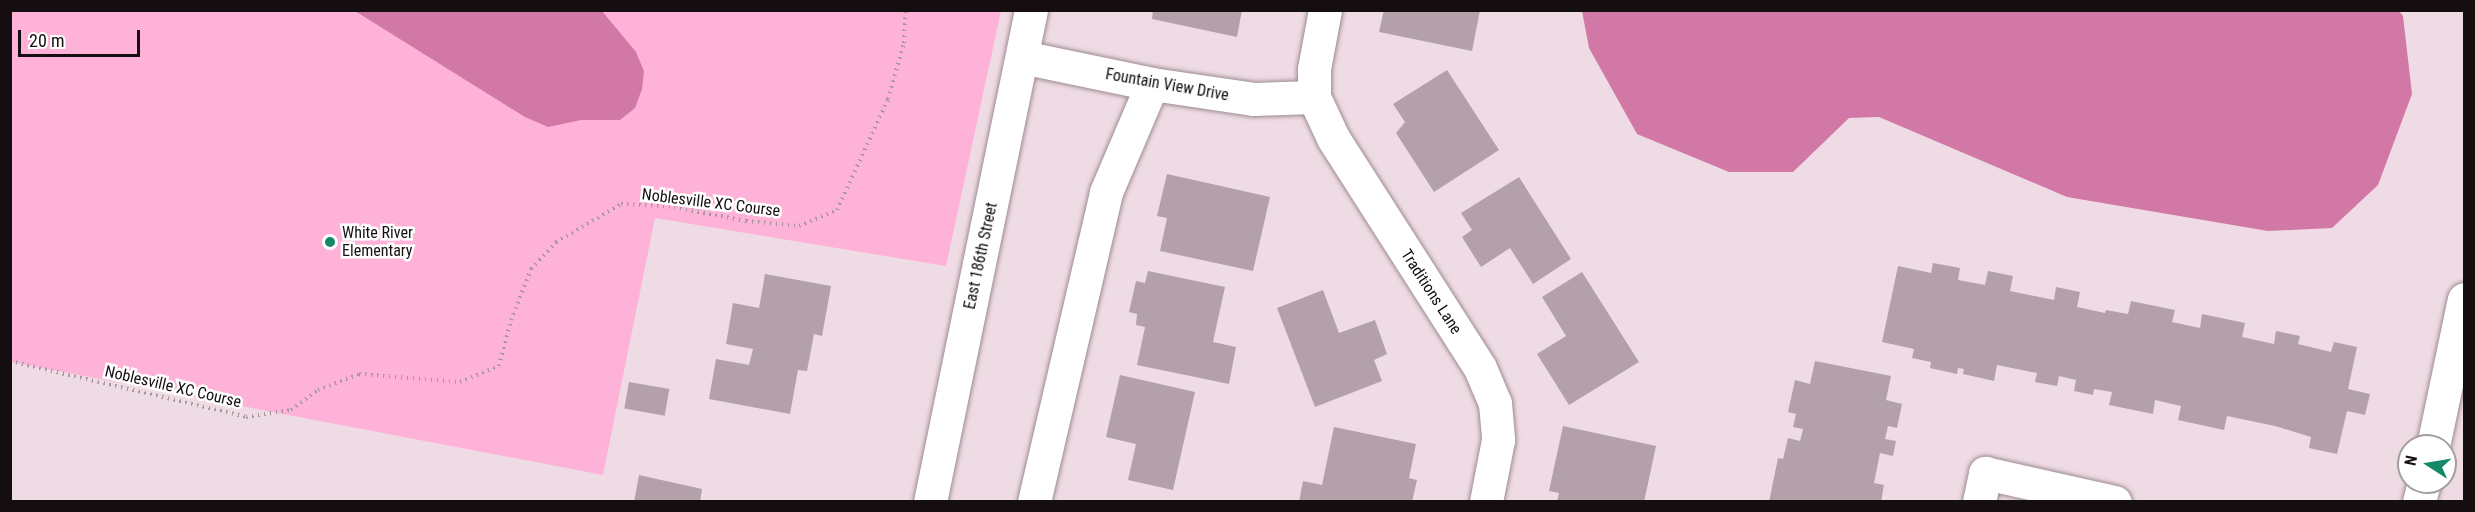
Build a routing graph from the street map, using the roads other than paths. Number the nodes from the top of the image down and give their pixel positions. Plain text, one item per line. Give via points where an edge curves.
1 (1031, 10) edge
2 (1325, 10) edge
3 (1022, 57) junction
4 (1152, 84) junction
5 (1314, 97) junction
6 (2464, 299) edge
7 (2436, 434) edge
8 (930, 501) edge
9 (1034, 501) edge
10 (1486, 501) edge
11 (1979, 501) edge
12 (2115, 501) edge

1 - 3 street, East 186th Street
2 - 5 street via 1314,69
3 - 4 street, Fountain View Drive
3 - 8 street, East 186th Street
4 - 5 street, Fountain View Drive via 1253,99
4 - 9 street via 1106,192
5 - 10 street, Traditions Lane via 1334,138 1480,368 1491,394 1498,440
6 - 7 street
11 - 12 street via 1985,473

